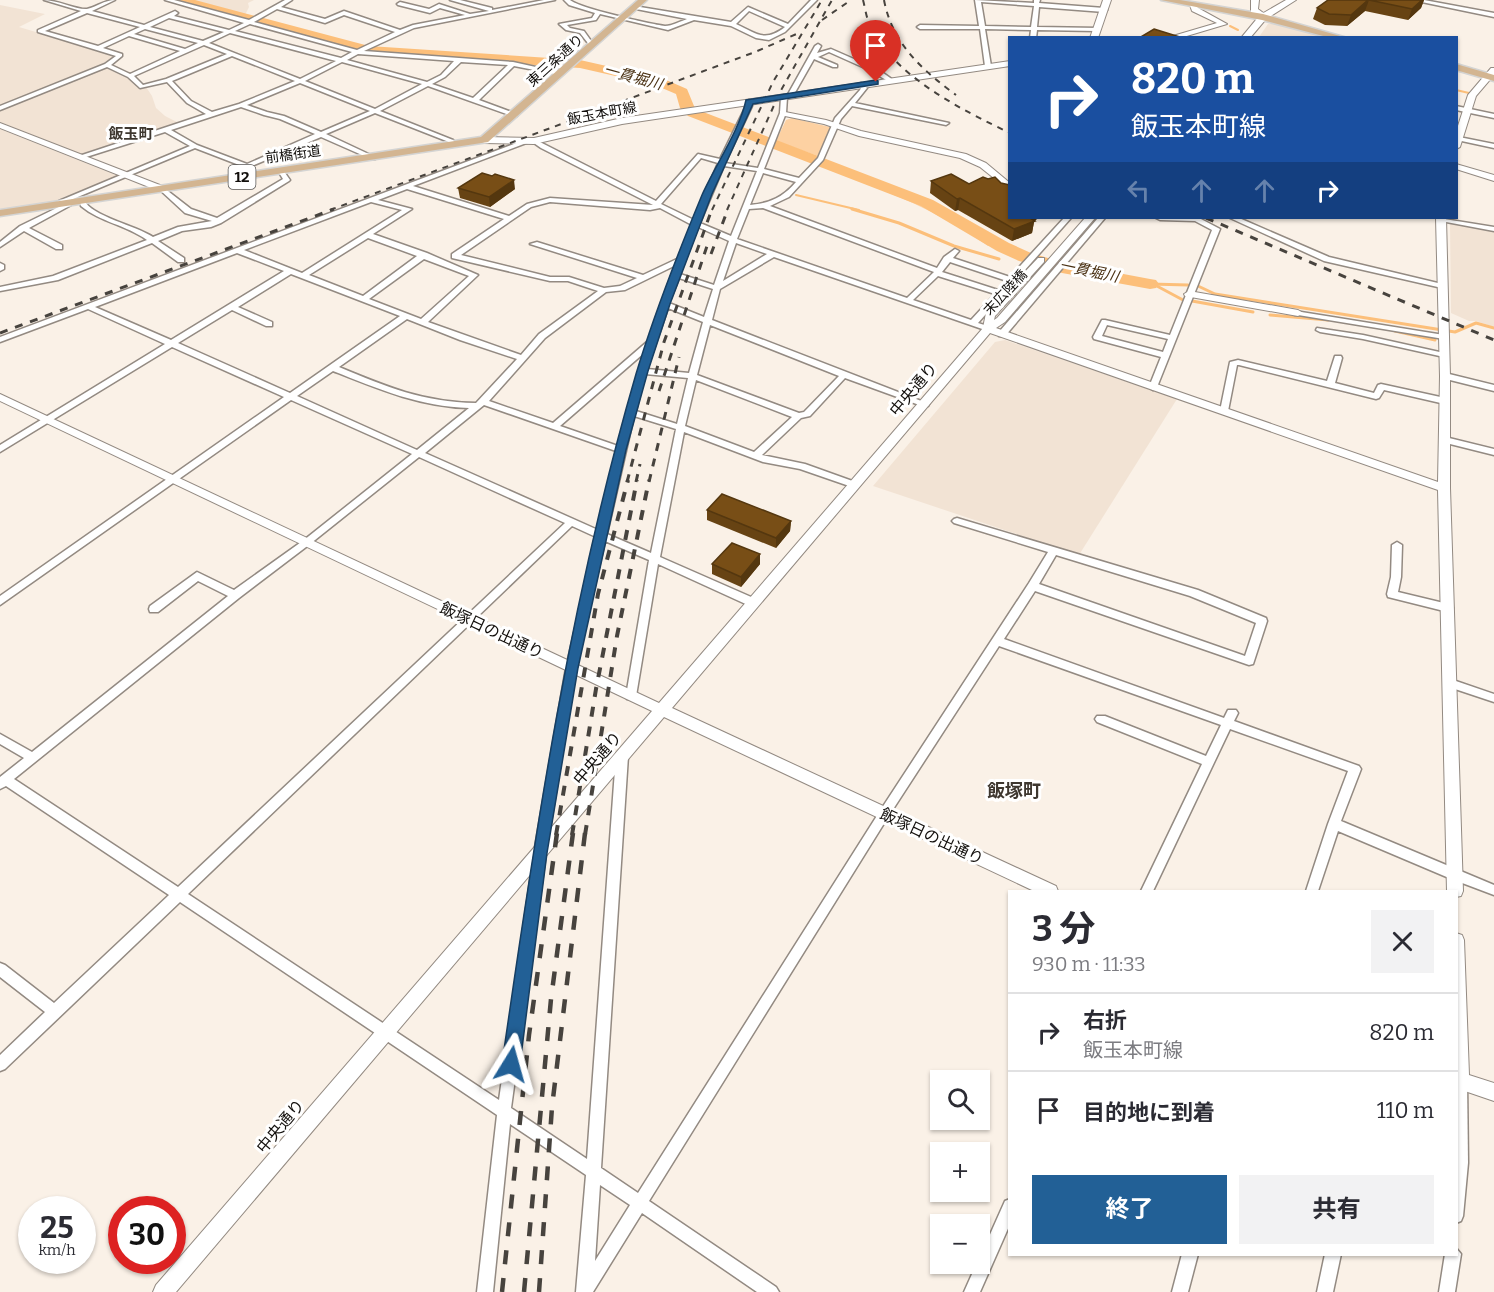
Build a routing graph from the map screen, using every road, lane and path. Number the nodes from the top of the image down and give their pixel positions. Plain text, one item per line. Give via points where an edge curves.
1 (47, 0) edge
2 (67, 0) edge
3 (112, 0) edge
4 (168, 0) edge
5 (289, 0) edge
6 (453, 0) edge
7 (548, 0) edge
8 (567, 0) edge
9 (643, 0) edge
10 (814, 0) edge
11 (978, 0) edge
12 (1107, 0) edge
13 (1165, 0) edge
14 (1292, 0) edge
15 (1415, 0) edge
16 (1254, 1) edge
17 (1036, 2) edge
18 (59, 3) junction
19 (400, 4) dead end
20 (1194, 5) junction
21 (191, 6) junction
22 (276, 7) junction
23 (634, 8) junction
24 (86, 10) junction
25 (493, 10) junction
26 (1104, 10) junction
27 (598, 12) junction
28 (470, 15) junction
29 (1494, 15) edge
30 (168, 16) junction
31 (623, 17) junction
32 (1263, 17) junction
33 (693, 18) junction
34 (253, 20) junction
35 (732, 24) junction
36 (789, 26) junction
37 (145, 27) junction
38 (920, 27) dead end
39 (982, 28) junction
40 (1034, 28) junction
41 (1097, 29) junction
42 (228, 32) junction
43 (399, 32) junction
44 (128, 34) junction
45 (1033, 36) edge
46 (1095, 36) edge
47 (1177, 36) edge
48 (1250, 36) edge
49 (1335, 36) edge
50 (204, 43) junction
51 (591, 45) junction
52 (818, 46) dead end
53 (99, 48) junction
54 (186, 51) junction
55 (359, 52) junction
56 (232, 54) junction
57 (813, 56) junction
58 (342, 60) junction
59 (459, 60) junction
60 (1008, 63) edge
61 (513, 64) junction
62 (107, 65) junction
63 (835, 66) dead end
64 (988, 66) junction
65 (1458, 67) edge
66 (560, 74) junction
67 (1493, 75) edge
68 (130, 76) junction
69 (168, 80) junction
70 (890, 80) junction
71 (300, 81) junction
72 (429, 83) junction
73 (861, 85) junction
74 (787, 96) junction
75 (475, 100) junction
76 (749, 102) junction
77 (851, 104) junction
78 (241, 105) junction
79 (0, 108) edge
80 (1458, 108) edge
81 (375, 111) junction
82 (1468, 111) junction
83 (783, 113) junction
84 (212, 115) junction
85 (514, 115) junction
86 (1494, 116) edge
87 (946, 123) dead end
88 (835, 124) junction
89 (0, 125) edge
90 (165, 129) junction
91 (321, 135) junction
92 (1458, 137) edge
93 (484, 140) junction
94 (530, 141) junction
95 (454, 145) junction
96 (195, 146) junction
97 (1494, 146) edge
98 (81, 157) junction
99 (373, 158) junction
100 (722, 163) junction
101 (1458, 167) edge
102 (761, 170) junction
103 (281, 171) junction
104 (127, 174) junction
105 (1494, 178) edge
106 (801, 181) junction
107 (408, 187) junction
108 (1008, 187) edge
109 (162, 189) junction
110 (370, 200) junction
111 (76, 202) junction
112 (52, 205) junction
113 (659, 205) junction
114 (764, 206) junction
115 (746, 207) junction
116 (0, 213) edge
117 (508, 218) junction
118 (1066, 219) edge
119 (1077, 219) edge
120 (1089, 219) edge
121 (1100, 219) edge
122 (1196, 219) edge
123 (1236, 219) edge
124 (1441, 219) edge
125 (1446, 219) edge
126 (218, 221) junction
127 (696, 224) junction
128 (23, 228) junction
129 (1494, 229) edge
130 (368, 235) junction
131 (153, 240) junction
132 (733, 240) junction
133 (534, 244) dead end
134 (0, 245) edge
135 (59, 248) dead end
136 (239, 251) junction
137 (955, 251) dead end
138 (773, 254) junction
139 (424, 255) junction
140 (455, 255) junction
141 (682, 259) junction
142 (947, 259) junction
143 (181, 260) dead end
144 (444, 263) junction
145 (1035, 264) junction
146 (0, 265) edge
147 (0, 269) edge
148 (290, 271) junction
149 (938, 272) junction
150 (304, 275) junction
151 (676, 276) junction
152 (643, 277) junction
153 (1012, 280) junction
154 (1442, 285) junction
155 (717, 288) junction
156 (0, 289) edge
157 (604, 290) junction
158 (1000, 293) junction
159 (1189, 294) junction
160 (364, 299) junction
161 (908, 301) junction
162 (665, 304) junction
163 (89, 307) junction
164 (232, 307) junction
165 (1298, 313) joint
166 (407, 315) junction
167 (708, 320) junction
168 (423, 321) junction
169 (973, 323) junction
170 (269, 324) dead end
171 (1320, 330) dead end
172 (995, 331) junction
173 (1444, 333) junction
174 (1172, 338) junction
175 (0, 340) edge
176 (652, 341) junction
177 (172, 343) junction
178 (1164, 355) junction
179 (1444, 355) junction
180 (523, 358) junction
181 (1338, 358) dead end
182 (332, 367) junction
183 (642, 371) junction
184 (844, 375) junction
185 (693, 376) junction
186 (1445, 376) junction
187 (1331, 384) junction
188 (1153, 387) junction
189 (1494, 388) edge
190 (292, 396) junction
191 (0, 397) edge
192 (1445, 401) junction
193 (480, 404) junction
194 (925, 404) junction
195 (1224, 411) junction
196 (631, 412) junction
197 (798, 416) junction
198 (49, 420) junction
199 (555, 426) junction
200 (682, 428) junction
201 (1445, 440) junction
202 (0, 449) edge
203 (621, 450) junction
204 (1494, 452) edge
205 (419, 453) junction
206 (756, 456) junction
207 (173, 479) junction
208 (855, 485) junction
209 (1444, 488) junction
210 (572, 521) junction
211 (957, 521) dead end
212 (602, 534) junction
213 (307, 542) junction
214 (1397, 544) dead end
215 (1053, 552) junction
216 (654, 559) junction
217 (1033, 586) junction
218 (235, 595) junction
219 (1, 600) edge
220 (754, 603) junction
221 (1448, 608) junction
222 (154, 609) dead end
223 (466, 619) junction
224 (997, 641) junction
225 (571, 668) junction
226 (1450, 683) junction
227 (631, 696) junction
228 (1494, 698) edge
229 (661, 710) junction
230 (1229, 718) junction
231 (1101, 719) dead end
232 (0, 738) edge
233 (622, 756) junction
234 (32, 758) junction
235 (1208, 762) junction
236 (3, 782) edge
237 (884, 814) junction
238 (1334, 824) junction
239 (540, 853) junction
240 (1455, 876) junction
241 (1048, 890) edge
242 (1147, 890) edge
243 (1312, 890) edge
244 (1455, 890) edge
245 (1494, 890) edge
246 (179, 896) junction
247 (0, 969) edge
248 (55, 1012) junction
249 (385, 1031) junction
250 (0, 1064) edge
251 (1458, 1079) edge
252 (1494, 1092) edge
253 (504, 1111) junction
254 (1459, 1162) edge
255 (592, 1172) junction
256 (1458, 1180) edge
257 (640, 1204) junction
258 (1008, 1211) edge
259 (1189, 1256) edge
260 (1333, 1256) edge
261 (1453, 1256) edge
262 (585, 1291) edge
263 (163, 1292) edge
264 (485, 1292) edge
265 (771, 1292) edge
266 (972, 1292) edge
267 (1180, 1292) edge
268 (1325, 1292) edge
269 (1447, 1292) edge

1 - 18 street
2 - 18 street
3 - 24 street
4 - 21 street
5 - 22 street
6 - 25 street
7 - 25 street
8 - 27 street
9 - 23 main road, 東三条通り
10 - 36 street
11 - 17 street
11 - 39 street
12 - 26 street
13 - 20 main road
14 - 32 main road
15 - 29 street
16 - 32 street via 1254,10
17 - 26 street
17 - 40 street
18 - 24 street
19 - 28 street via 430,11 439,6
20 - 32 main road
20 - 47 street via 1223,24
21 - 30 street
21 - 34 street
22 - 34 street
22 - 43 street via 324,21 344,13
23 - 31 main road, 東三条通り
23 - 33 street
24 - 37 street
24 - 53 street via 40,31
25 - 28 street
26 - 41 street
27 - 31 street
27 - 51 street via 594,19 562,24 582,32
28 - 43 street
30 - 37 street
30 - 42 street
31 - 33 street via 668,28
31 - 51 main road, 東三条通り
32 - 48 main road
32 - 49 main road
33 - 35 street
34 - 42 street
34 - 55 street
35 - 36 street via 765,38
35 - 36 street via 748,9
37 - 44 street
37 - 50 street
38 - 39 street
39 - 40 street
39 - 64 street
40 - 41 street
40 - 45 street
41 - 46 street
42 - 50 street
42 - 58 street
43 - 55 street
44 - 53 street
44 - 54 street
50 - 54 street
50 - 56 street
51 - 66 main road, 東三条通り
52 - 57 street
53 - 62 street via 120,54
54 - 68 street
55 - 58 street
55 - 59 street
56 - 69 street
56 - 71 street
57 - 63 street
57 - 70 street via 829,50 880,71
57 - 74 street
58 - 71 street
58 - 72 street
59 - 61 street
59 - 72 street
60 - 64 main road, 飯玉本町線
61 - 66 street
61 - 75 street
62 - 68 street
62 - 79 street
64 - 70 main road, 飯玉本町線
65 - 67 main road
66 - 85 main road, 東三条通り
67 - 82 street via 1472,95
68 - 69 street via 142,87
69 - 84 street via 189,102
70 - 73 main road, 飯玉本町線
71 - 78 street
71 - 81 street
72 - 75 street
72 - 81 street
73 - 74 main road, 飯玉本町線
73 - 77 street via 864,88
74 - 76 main road, 飯玉本町線
74 - 83 street
75 - 85 street
76 - 94 main road, 飯玉本町線 via 597,125
76 - 100 street
77 - 87 street
77 - 88 street
78 - 84 street
78 - 91 street via 282,117
80 - 82 street
81 - 91 street
81 - 95 street
82 - 86 street
82 - 92 street
83 - 88 street
83 - 102 street
84 - 90 street
85 - 93 main road, 東三条通り
88 - 106 street via 819,161
88 - 108 street via 963,156 983,165
89 - 98 street
90 - 96 street
90 - 98 street
91 - 96 street via 247,166
91 - 99 street
92 - 97 street
93 - 94 main road, 飯玉本町線
93 - 95 main road, 前橋街道 / 12
94 - 107 street
94 - 113 street
95 - 99 main road, 前橋街道 / 12
96 - 104 street
98 - 104 street
99 - 103 main road, 前橋街道 / 12
100 - 102 street
100 - 113 street via 700,155
100 - 127 street
101 - 105 street
102 - 106 street
102 - 115 street
103 - 109 main road, 前橋街道 / 12
103 - 126 street via 287,180
104 - 109 street
104 - 112 street
106 - 114 street via 787,196
107 - 110 street
107 - 117 street
109 - 111 main road, 前橋街道 / 12
109 - 126 street via 188,211
110 - 130 street via 408,209
110 - 136 street
111 - 112 main road, 前橋街道 / 12
111 - 128 street
111 - 131 street
112 - 116 main road, 前橋街道 / 12
113 - 117 street via 650,208 550,200 529,205
113 - 127 street
114 - 115 street
114 - 149 street
115 - 132 street
117 - 140 street
118 - 145 street
119 - 145 street, 末広陸橋
120 - 145 street, 末広陸橋
121 - 172 street
122 - 159 street via 1215,227
123 - 154 street via 1327,259
124 - 154 street
125 - 129 street
126 - 131 street
127 - 132 street
127 - 141 street
128 - 134 street
128 - 135 street
130 - 139 street
130 - 150 street
131 - 143 street
131 - 156 street via 55,278
132 - 138 street
132 - 155 street
133 - 152 street
136 - 148 street
136 - 163 street
137 - 142 street
138 - 155 street
138 - 161 street
139 - 144 street
139 - 160 street
140 - 144 street
140 - 157 street
141 - 151 street
141 - 152 street
142 - 149 street
142 - 153 street
144 - 168 street via 474,275
145 - 153 street
145 - 172 street, 末広陸橋
146 - 147 street
148 - 150 street
148 - 164 street
149 - 158 street
149 - 161 street
150 - 160 street
151 - 155 street
151 - 162 street
152 - 157 street via 622,288
153 - 158 street
154 - 173 street
155 - 167 street
157 - 180 street via 542,336
158 - 169 street
159 - 165 street
159 - 174 street
160 - 166 street
161 - 169 street
162 - 167 street
162 - 176 street
163 - 175 street
163 - 177 street
164 - 170 street
164 - 177 street
165 - 173 street
166 - 168 street
166 - 182 street
167 - 184 street
167 - 185 street
168 - 180 street
169 - 172 street
171 - 179 street
172 - 188 street
172 - 194 street, 中央通り
173 - 179 street
174 - 178 street
174 - 178 street via 1105,322 1097,337
176 - 183 street
176 - 199 street
177 - 190 street
177 - 198 street
178 - 188 street
179 - 186 street
180 - 193 street
181 - 187 street
182 - 190 street
182 - 193 street via 409,399 447,407
183 - 185 street
183 - 196 street
184 - 194 street
184 - 197 street via 807,414
185 - 197 street
185 - 200 street
186 - 189 street
186 - 192 street
187 - 192 street via 1376,396 1381,387
187 - 195 street via 1238,362 1233,364
188 - 195 street
190 - 205 street
190 - 207 street
191 - 198 street, 飯塚日の出通り
192 - 201 street
193 - 199 street
193 - 205 street
194 - 208 street, 中央通り
195 - 209 street
196 - 200 street
196 - 203 street
197 - 206 street
198 - 202 street
198 - 207 street, 飯塚日の出通り
199 - 203 street
200 - 206 street
200 - 216 street
201 - 204 street
201 - 209 street
203 - 212 street
205 - 210 street
205 - 213 street
206 - 208 street via 802,466
207 - 213 street, 飯塚日の出通り
207 - 219 street
208 - 220 street, 中央通り
209 - 221 street
210 - 212 street
210 - 223 street
211 - 215 street
212 - 216 street
212 - 225 street
213 - 218 street
213 - 223 street, 飯塚日の出通り
214 - 221 street via 1392,594
215 - 217 street
215 - 217 street via 1194,593 1262,621 1250,661
216 - 220 street
216 - 227 street
217 - 224 street
218 - 222 street via 197,576
218 - 234 street
220 - 229 street, 中央通り
221 - 226 street
223 - 225 street, 飯塚日の出通り
223 - 246 street
224 - 230 street
224 - 237 street
225 - 227 street, 飯塚日の出通り
225 - 239 street
226 - 228 street
226 - 240 street
227 - 229 street, 飯塚日の出通り
229 - 233 street, 中央通り
229 - 237 street, 飯塚日の出通り
230 - 235 street
230 - 238 street via 1354,769
231 - 235 street
232 - 234 street
233 - 239 street, 中央通り
233 - 255 street
234 - 236 street
235 - 242 street
236 - 246 street
237 - 241 street, 飯塚日の出通り
237 - 257 street
238 - 240 street
238 - 243 street
239 - 249 street, 中央通り
239 - 253 street
240 - 244 street
240 - 245 street
246 - 248 street
246 - 249 street
247 - 248 street
248 - 250 street
249 - 253 street
249 - 263 street, 中央通り
251 - 252 street
251 - 254 street
253 - 255 street
253 - 264 street
254 - 256 street
255 - 257 street
255 - 262 street
257 - 262 street
257 - 265 street
258 - 266 street
259 - 267 street
260 - 268 street
261 - 269 street

